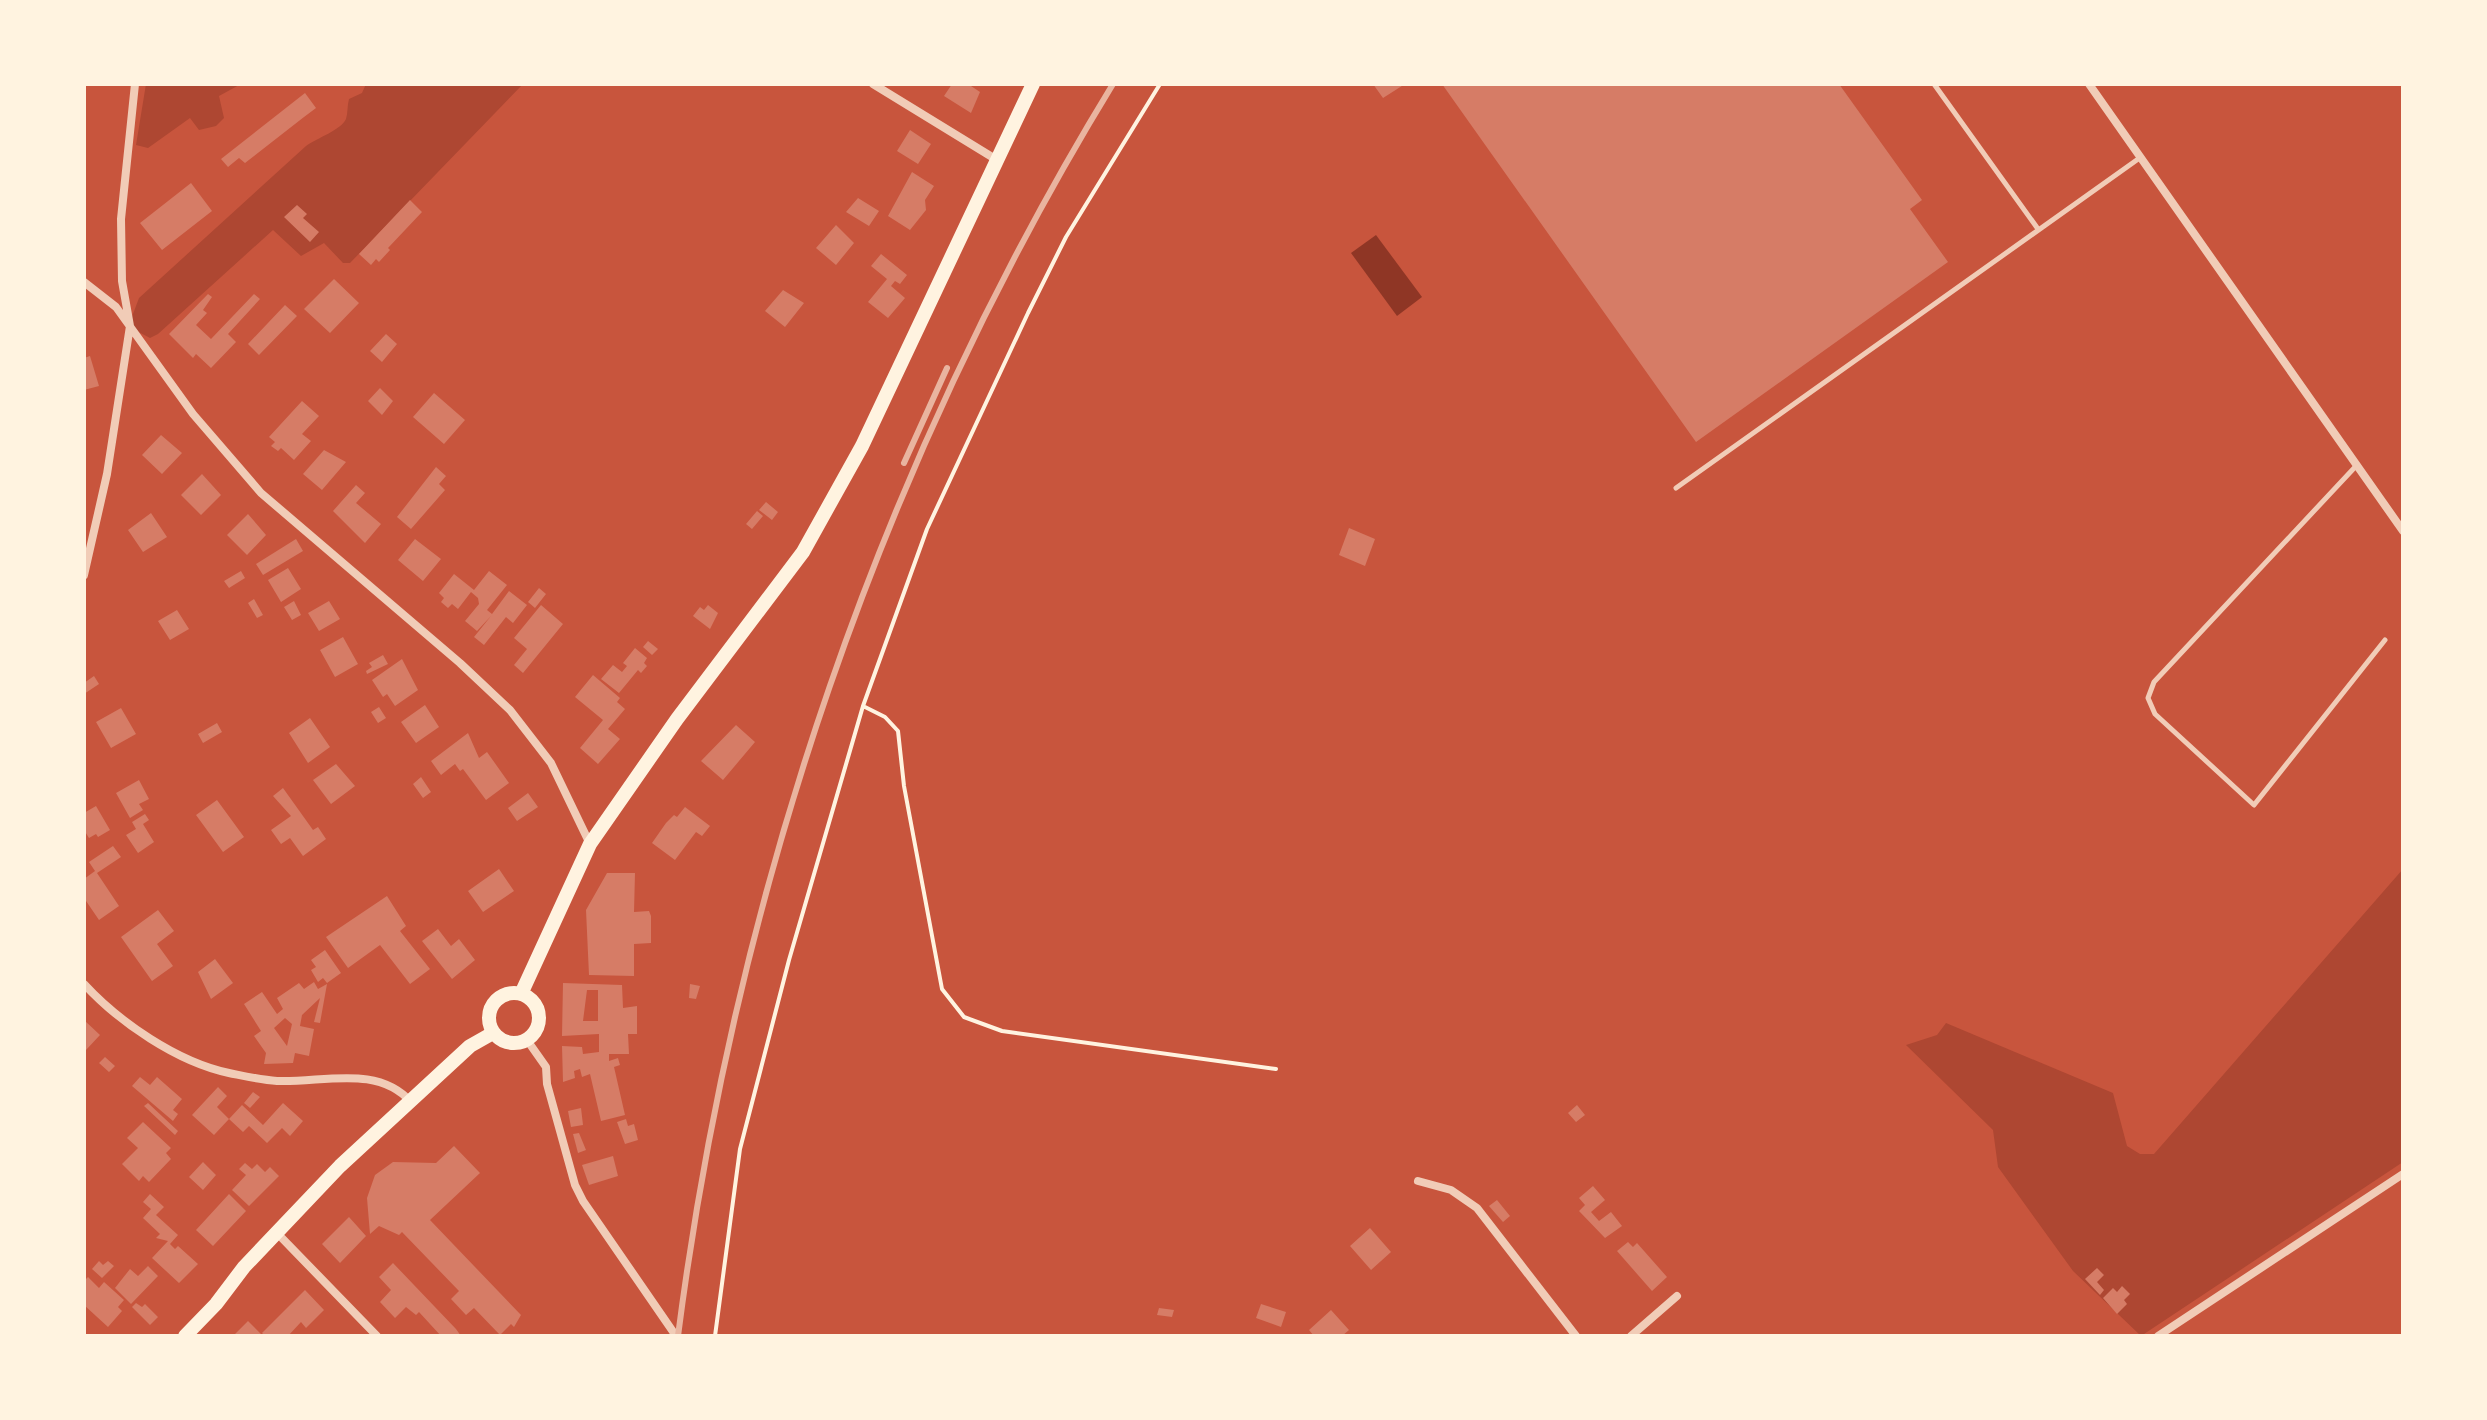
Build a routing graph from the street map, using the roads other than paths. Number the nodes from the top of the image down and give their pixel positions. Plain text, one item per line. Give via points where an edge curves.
1 (135, 84) edge
2 (873, 84) edge
3 (1033, 84) edge
4 (1934, 84) edge
5 (2089, 84) edge
6 (2142, 156) junction
7 (997, 160) junction
8 (2038, 229) junction
9 (84, 282) edge
10 (130, 326) junction
11 (2357, 465) junction
12 (1676, 488) dead end
13 (2403, 531) edge
14 (84, 575) edge
15 (2385, 640) dead end
16 (590, 844) junction
17 (84, 984) edge
18 (521, 994) junction
19 (493, 1033) junction
20 (527, 1040) junction
21 (411, 1102) junction
22 (2403, 1174) edge
23 (1418, 1181) dead end
24 (277, 1233) junction
25 (1677, 1296) dead end
26 (185, 1336) edge
27 (377, 1336) edge
28 (676, 1336) edge
29 (1576, 1336) edge
30 (1631, 1336) edge
31 (2158, 1336) edge

1 - 10 street via 121,219 122,281
2 - 7 street
3 - 7 main road
4 - 8 lane
5 - 6 street
6 - 8 lane
6 - 11 street
7 - 16 main road via 862,446 803,552
8 - 12 lane
9 - 10 street via 116,307
10 - 14 street via 107,474
10 - 16 street via 218,445 261,493 510,710 551,763
11 - 13 street
11 - 15 lane via 2154,682 2148,698 2155,714 2254,805
16 - 18 main road
17 - 21 street via 121,1021 212,1068 277,1081 372,1079 401,1090
18 - 19 main road via 506,994 493,1003 488,1018
18 - 20 main road via 535,1004 540,1020
19 - 20 main road via 505,1042
19 - 21 main road via 470,1046
20 - 28 street via 546,1067 583,1201
21 - 24 main road
22 - 31 street
23 - 29 street via 1451,1190 1477,1208
24 - 26 main road
24 - 27 street
25 - 30 street

